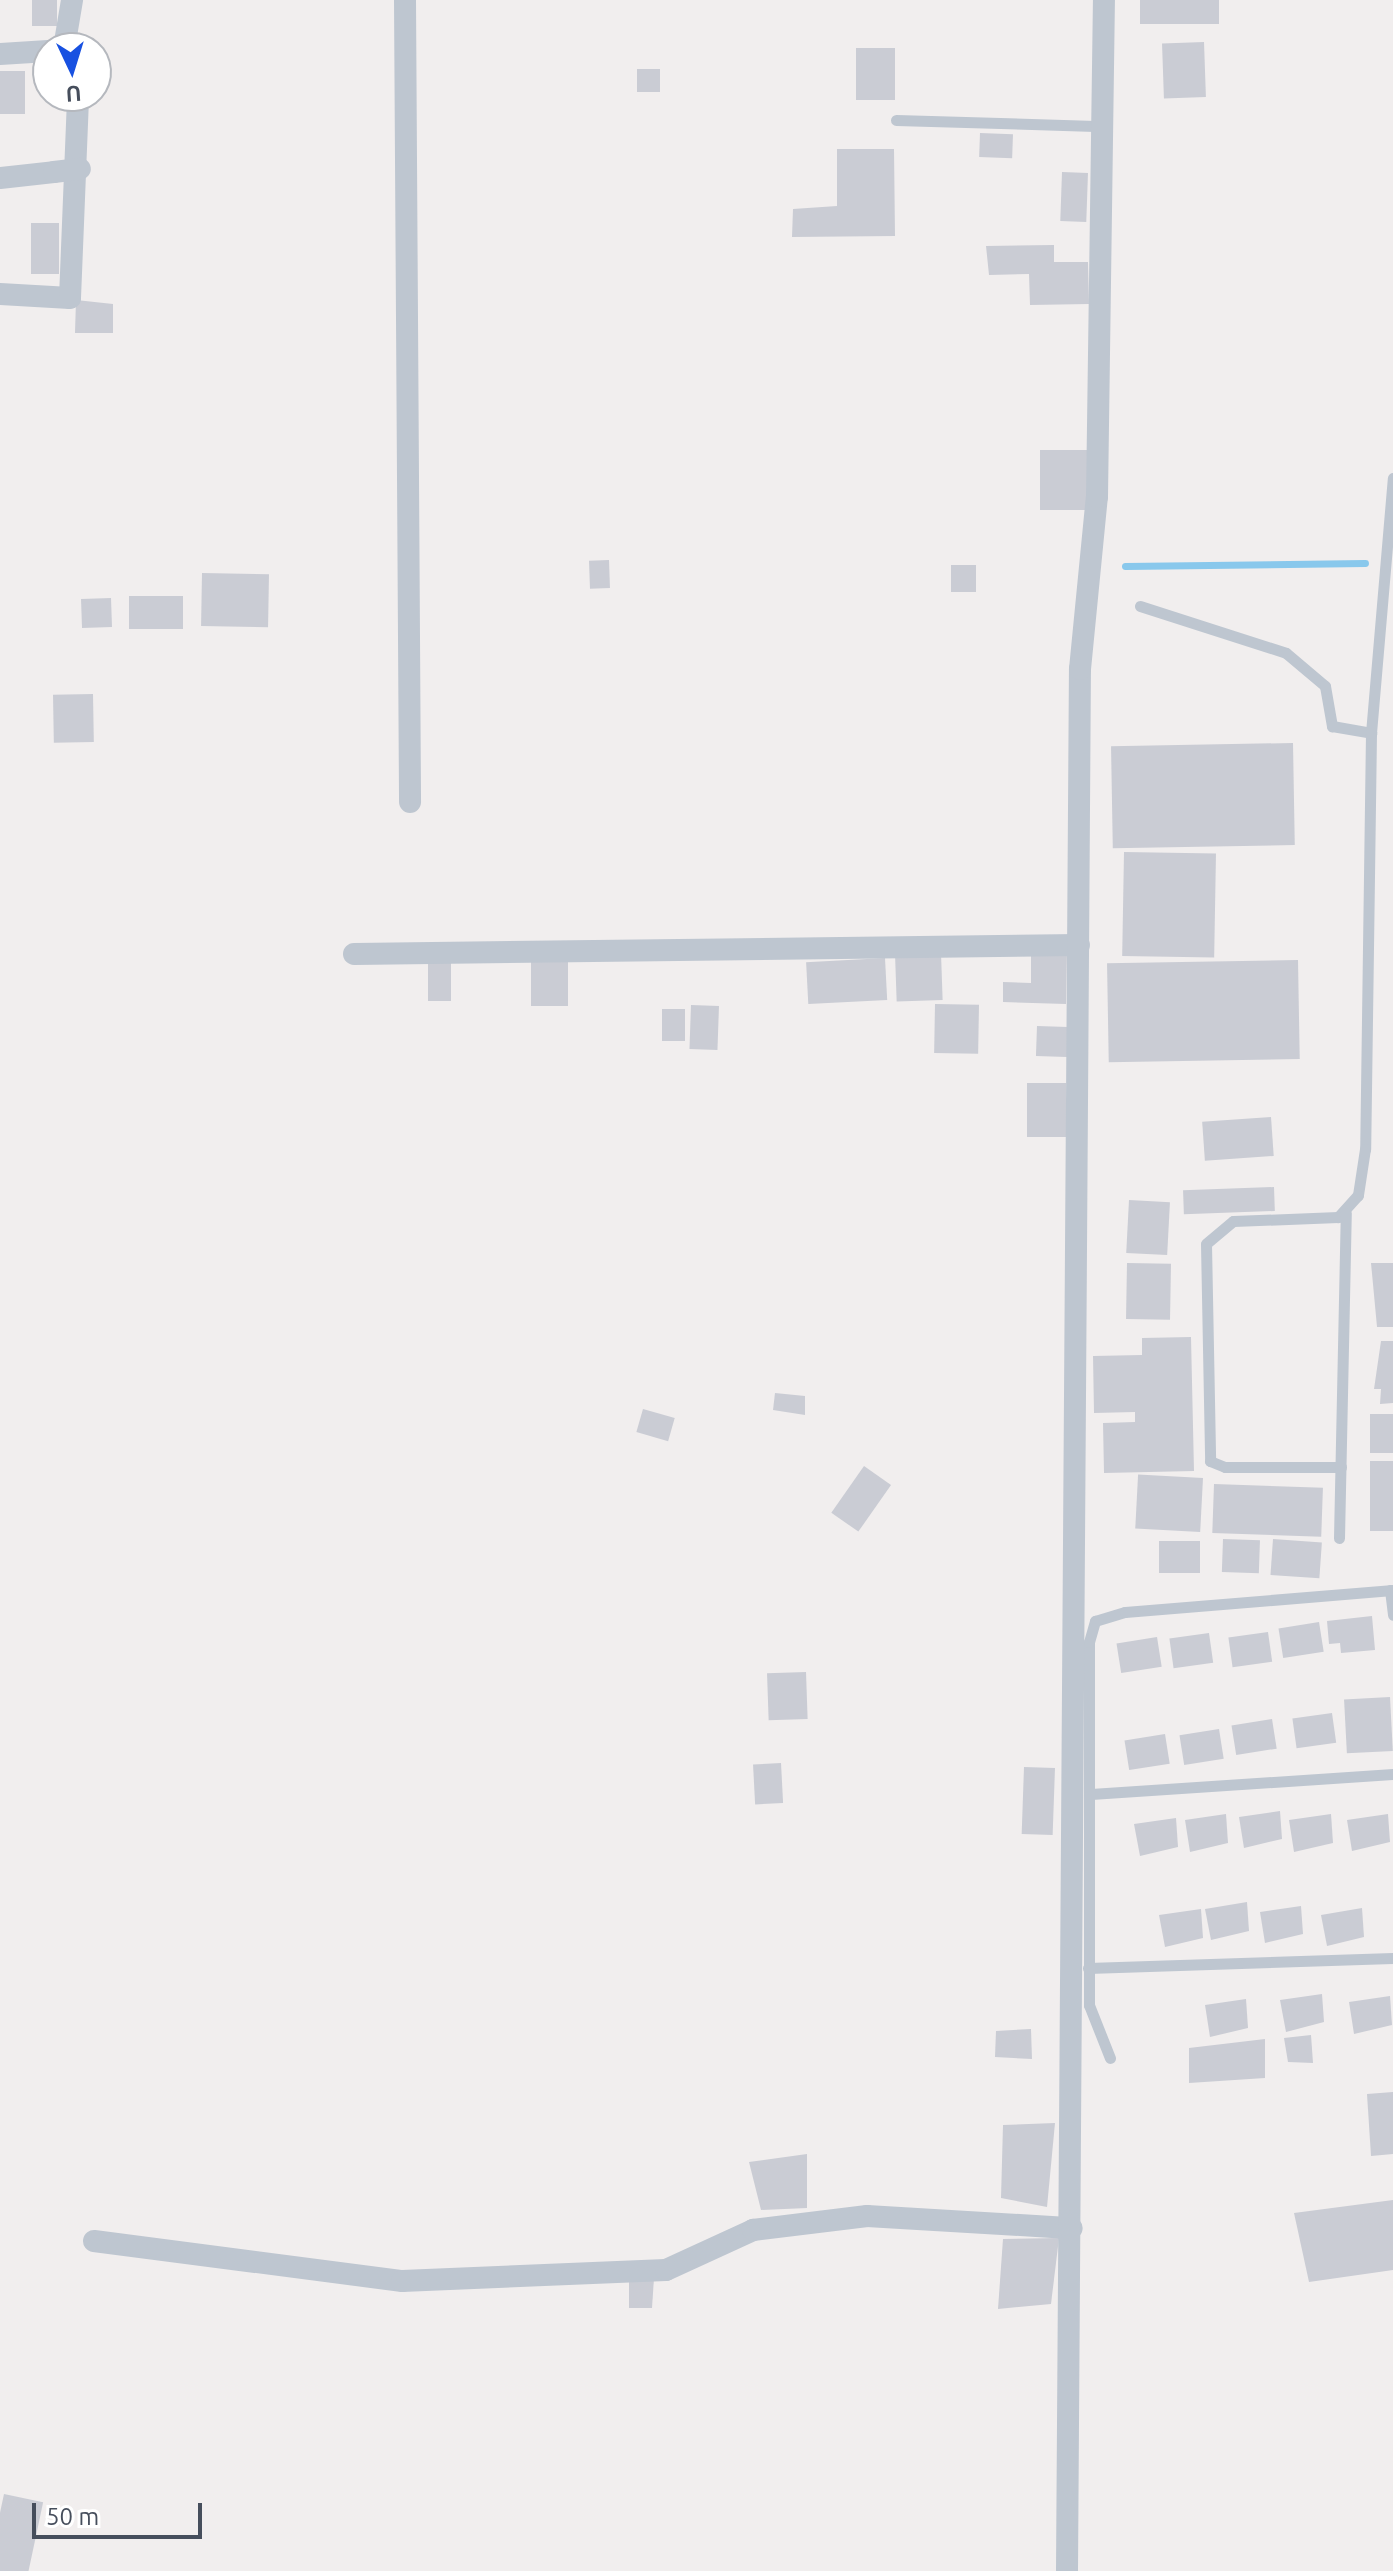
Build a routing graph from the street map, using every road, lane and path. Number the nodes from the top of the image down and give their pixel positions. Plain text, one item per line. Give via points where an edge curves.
1 (72, 0) edge
2 (405, 0) edge
3 (1104, 0) edge
4 (69, 32) edge
5 (32, 52) edge
6 (0, 54) edge
7 (77, 112) edge
8 (896, 120) dead end
9 (1104, 126) junction
10 (80, 169) dead end
11 (0, 178) edge
12 (0, 294) edge
13 (1393, 478) edge
14 (1140, 606) dead end
15 (1371, 733) junction
16 (410, 802) dead end
17 (1079, 945) junction
18 (354, 954) dead end
19 (1346, 1213) junction
20 (1341, 1467) junction
21 (1339, 1538) dead end
22 (1391, 1590) edge
23 (1393, 1615) edge
24 (1393, 1774) edge
25 (1091, 1794) junction
26 (1393, 1958) edge
27 (1088, 1968) junction
28 (1110, 2058) dead end
29 (1072, 2228) junction
30 (94, 2241) dead end
31 (1067, 2571) edge

1 - 4 street
2 - 16 street
3 - 9 street
5 - 6 street
7 - 12 street via 70,298
8 - 9 lane
9 - 17 street via 1097,497 1082,609
10 - 11 street, bridge
13 - 15 lane
14 - 15 lane via 1286,653 1325,686 1332,726
15 - 19 lane via 1364,1173
17 - 18 street
17 - 29 street
19 - 20 lane
19 - 20 lane via 1225,1223 1206,1244 1205,1273 1210,1461 1225,1467
20 - 21 lane
22 - 23 lane
22 - 25 lane via 1125,1612 1095,1621
24 - 25 lane
25 - 27 lane
26 - 27 lane
27 - 28 lane via 1089,2005
29 - 30 street via 867,2216 753,2230 666,2270 402,2281
29 - 31 street

